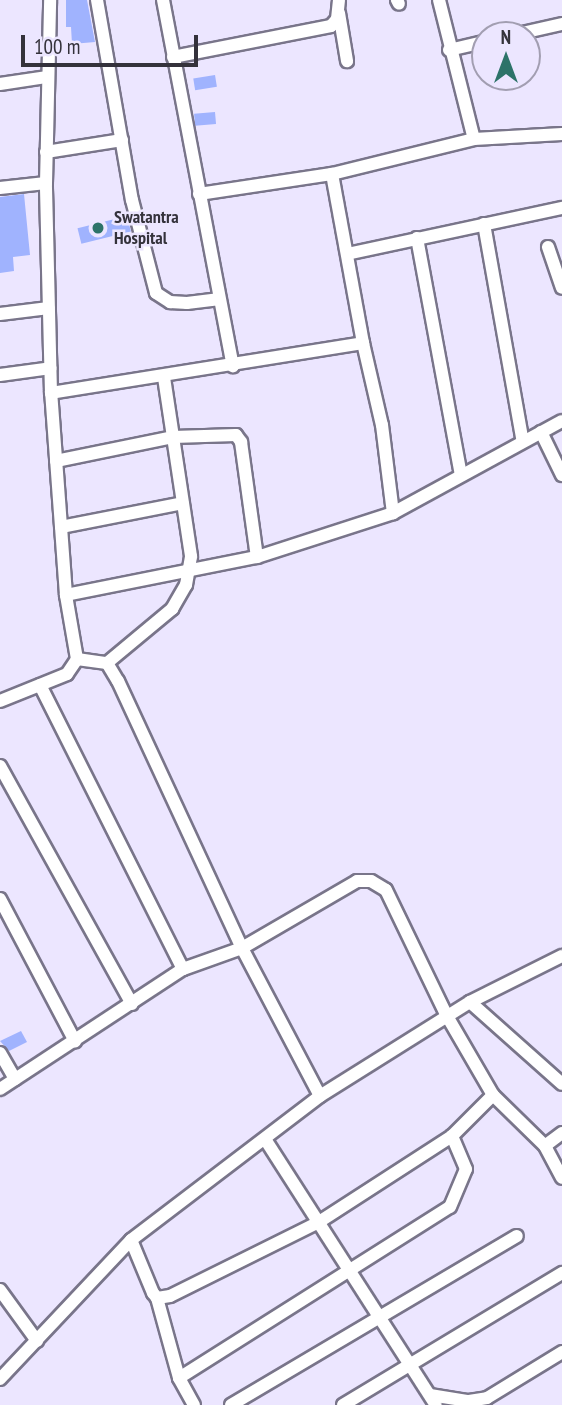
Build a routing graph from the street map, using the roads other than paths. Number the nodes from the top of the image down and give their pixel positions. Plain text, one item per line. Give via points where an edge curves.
1 (50, 0) edge
2 (97, 0) edge
3 (163, 0) edge
4 (439, 0) edge
5 (339, 6) edge
6 (562, 23) edge
7 (541, 28) edge
8 (471, 45) edge
9 (449, 50) junction
10 (173, 57) junction
11 (347, 61) dead end
12 (47, 78) junction
13 (0, 84) edge
14 (562, 134) edge
15 (122, 139) junction
16 (474, 139) junction
17 (46, 152) junction
18 (332, 174) junction
19 (46, 183) junction
20 (0, 188) edge
21 (199, 194) junction
22 (562, 208) edge
23 (484, 224) junction
24 (417, 238) junction
25 (548, 247) dead end
26 (347, 254) junction
27 (562, 288) edge
28 (218, 299) junction
29 (49, 309) junction
30 (0, 314) edge
31 (363, 343) junction
32 (233, 366) junction
33 (51, 373) junction
34 (0, 375) edge
35 (164, 377) junction
36 (72, 390) junction
37 (51, 393) junction
38 (562, 421) edge
39 (541, 432) junction
40 (173, 437) junction
41 (523, 442) junction
42 (56, 461) junction
43 (461, 475) junction
44 (562, 475) edge
45 (183, 503) junction
46 (393, 513) junction
47 (61, 527) junction
48 (257, 557) junction
49 (188, 574) junction
50 (66, 595) junction
51 (77, 659) junction
52 (107, 663) junction
53 (40, 685) junction
54 (0, 701) edge
55 (0, 766) edge
56 (0, 899) edge
57 (242, 948) junction
58 (560, 960) edge
59 (183, 970) junction
60 (470, 1002) junction
61 (132, 1004) junction
62 (447, 1016) junction
63 (75, 1041) junction
64 (0, 1053) edge
65 (15, 1079) junction
66 (562, 1084) edge
67 (0, 1089) edge
68 (493, 1095) junction
69 (320, 1096) junction
70 (562, 1133) edge
71 (452, 1136) junction
72 (265, 1139) junction
73 (545, 1146) junction
74 (562, 1178) edge
75 (319, 1222) junction
76 (517, 1236) dead end
77 (131, 1240) junction
78 (349, 1269) junction
79 (562, 1272) edge
80 (0, 1290) edge
81 (157, 1298) junction
82 (382, 1318) junction
83 (37, 1340) junction
84 (562, 1352) edge
85 (411, 1365) junction
86 (179, 1378) junction
87 (0, 1379) edge
88 (433, 1400) edge
89 (194, 1405) edge
90 (231, 1405) edge
91 (343, 1405) edge

1 - 12 street
2 - 15 street
3 - 10 street
4 - 9 street
5 - 10 street via 331,26
5 - 11 street
6 - 7 street
8 - 9 street
9 - 16 street
10 - 21 street
12 - 13 street
12 - 17 street
14 - 16 street
15 - 17 street
15 - 28 street via 156,293 170,302
16 - 18 street
17 - 19 street
18 - 21 street
18 - 26 street
19 - 20 street
19 - 29 street
21 - 28 street
22 - 23 street
23 - 24 street
23 - 41 street
24 - 26 street
24 - 43 street
25 - 27 street
26 - 31 street
28 - 32 street
29 - 30 street
29 - 33 street
31 - 32 street
31 - 46 street via 382,425
32 - 35 street
33 - 34 street
33 - 36 street
33 - 37 street
35 - 36 street
35 - 40 street
36 - 37 street
37 - 42 street
38 - 39 street
39 - 41 street
39 - 44 street
40 - 42 street
40 - 45 street
40 - 48 street via 229,432 241,442
41 - 43 street
42 - 47 street
43 - 46 street
45 - 47 street
45 - 49 street via 191,556
46 - 48 street
47 - 50 street
48 - 49 street
49 - 50 street
49 - 52 street via 172,608
50 - 51 street
51 - 52 street
51 - 53 street via 72,671
52 - 57 street
53 - 54 street
53 - 59 street
55 - 61 street
56 - 63 street
57 - 59 street
57 - 62 street via 357,881 371,881 386,890
57 - 69 street
58 - 60 street
59 - 61 street
60 - 62 street
60 - 66 street
61 - 63 street
62 - 68 street
62 - 69 street
63 - 65 street
64 - 65 street
65 - 67 street
68 - 71 street
68 - 73 street
69 - 72 street
70 - 73 street
71 - 75 street
71 - 78 street via 466,1170 450,1207
72 - 75 street
72 - 77 street
73 - 74 street
75 - 78 street
75 - 81 street
76 - 82 street
77 - 81 street
77 - 83 street
78 - 82 street
78 - 86 street
79 - 85 street
80 - 83 street
81 - 86 street
82 - 85 street
82 - 90 street
83 - 87 street
84 - 88 street via 487,1398
85 - 88 street
85 - 91 street
86 - 89 street

